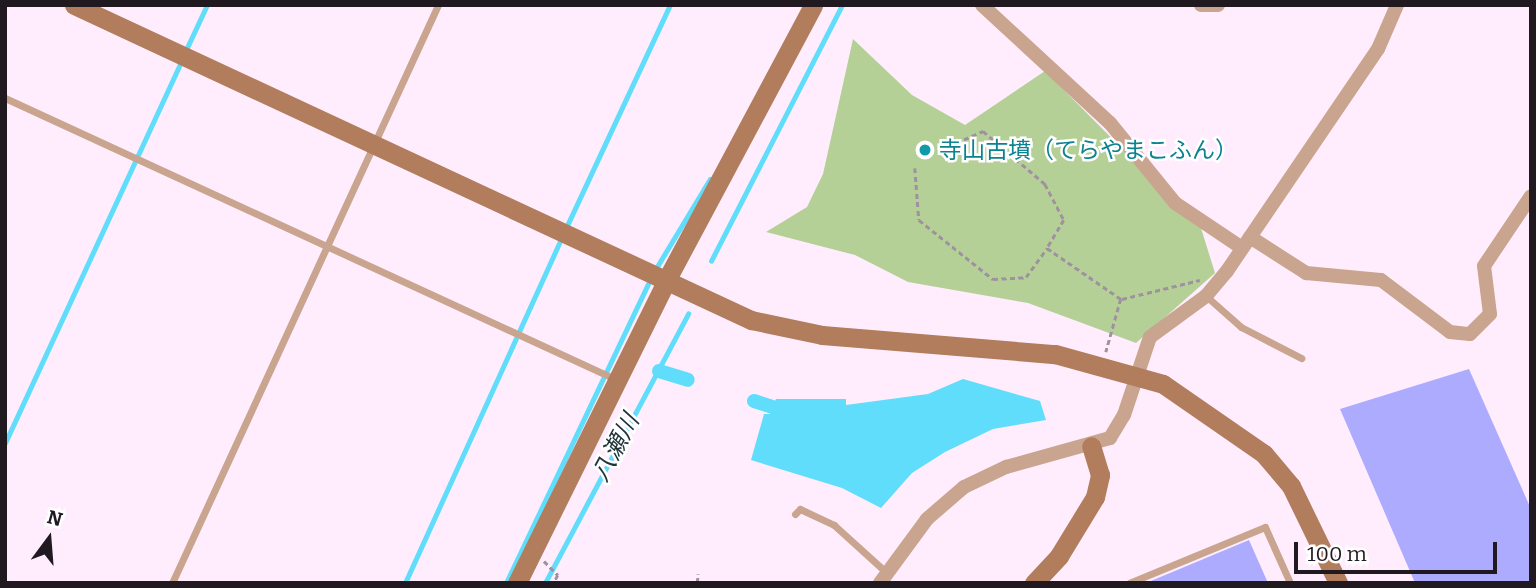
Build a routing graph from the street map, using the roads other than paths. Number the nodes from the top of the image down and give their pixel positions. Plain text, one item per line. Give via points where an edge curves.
1 (74, 5) edge
2 (438, 5) edge
3 (813, 5) edge
4 (982, 5) edge
5 (1201, 5) edge
6 (1218, 5) edge
7 (1397, 5) edge
8 (5, 98) edge
9 (374, 145) junction
10 (1531, 196) edge
11 (1246, 242) junction
12 (326, 248) junction
13 (667, 279) junction
14 (1211, 291) junction
15 (1301, 358) dead end
16 (1135, 372) junction
17 (616, 379) junction
18 (1091, 446) junction
19 (795, 514) dead end
20 (883, 578) edge
21 (172, 583) edge
22 (517, 583) edge
23 (1034, 583) edge
24 (1129, 583) edge
25 (1290, 583) edge
26 (1338, 583) edge

1 - 9 street
2 - 9 lane
3 - 13 street
4 - 11 street via 1110,123 1175,203
5 - 6 street
7 - 11 street via 1378,49
8 - 12 lane
9 - 12 lane
9 - 13 street
10 - 11 street via 1484,266 1490,313 1470,334 1450,332 1381,280 1306,273
11 - 14 street
12 - 17 lane
12 - 21 lane
13 - 16 street via 729,311 786,330 1004,347
13 - 17 street
14 - 15 lane via 1241,327
14 - 16 street via 1150,337
16 - 18 street via 1119,425
16 - 26 street via 1190,398 1264,454 1291,486
17 - 22 street
18 - 20 street via 978,478 927,519
18 - 23 street via 1100,487 1077,530
19 - 20 lane via 800,509 834,525
24 - 25 lane via 1265,527

